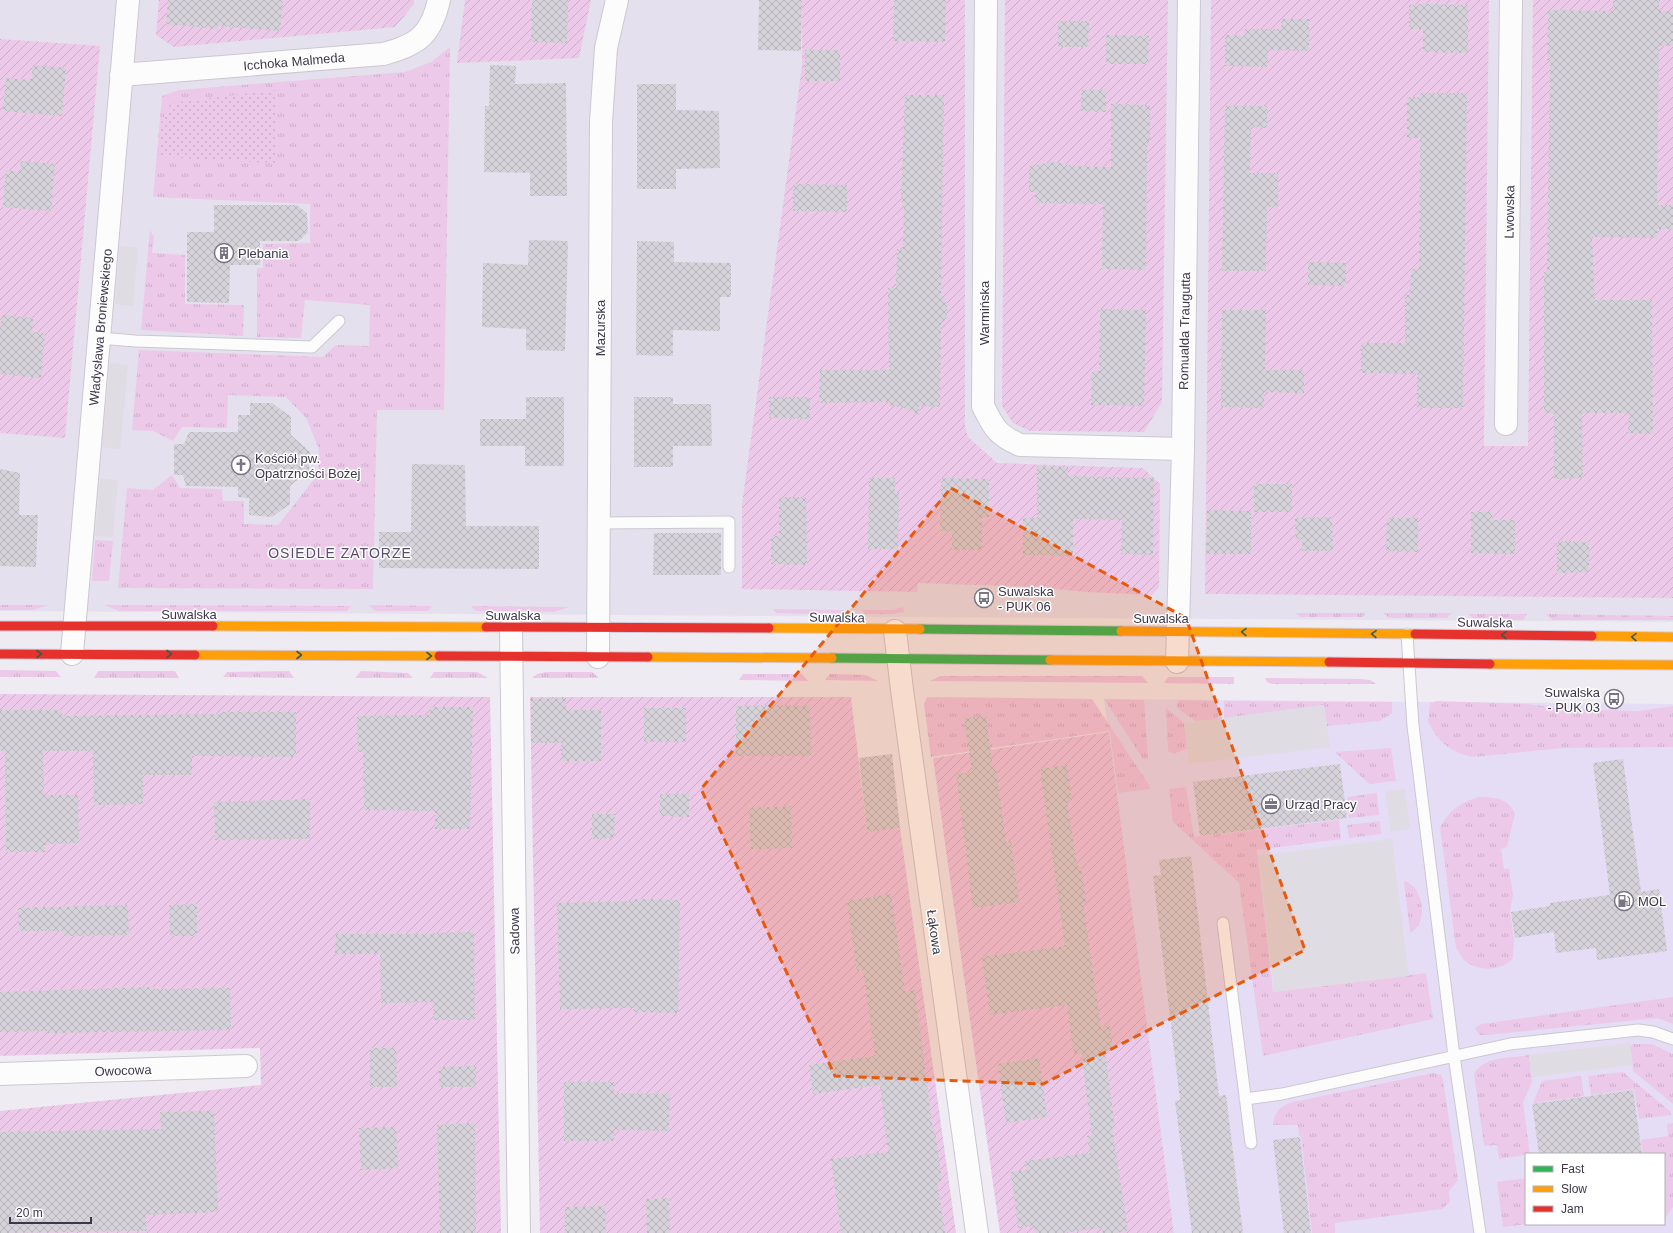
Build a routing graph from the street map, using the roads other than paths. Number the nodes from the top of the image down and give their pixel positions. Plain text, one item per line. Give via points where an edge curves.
1 (128, 0) edge
2 (439, 0) edge
3 (617, 0) edge
4 (986, 0) edge
5 (1189, 0) edge
6 (1511, 0) edge
7 (121, 75) junction
8 (339, 321) dead end
9 (99, 338) junction
10 (1506, 424) dead end
11 (1182, 449) junction
12 (598, 523) junction
13 (729, 567) dead end
14 (0, 626) edge
15 (74, 627) junction
16 (511, 628) junction
17 (598, 628) junction
18 (895, 631) junction
19 (1178, 631) junction
20 (1407, 634) junction
21 (1673, 637) edge
22 (0, 654) edge
23 (72, 654) junction
24 (511, 656) junction
25 (598, 657) junction
26 (898, 659) junction
27 (1177, 662) junction
28 (1409, 663) junction
29 (1673, 665) edge
30 (1223, 923) dead end
31 (1673, 1039) edge
32 (1454, 1056) junction
33 (246, 1066) dead end
34 (0, 1074) edge
35 (1245, 1099) junction
36 (1251, 1143) dead end
37 (519, 1233) edge
38 (977, 1233) edge
39 (1480, 1233) edge

1 - 7 street, Władysława Broniewskiego
2 - 7 street, Icchoka Malmeda via 429,29 422,38 383,54
3 - 12 street, Mazurska via 606,48 601,122
4 - 11 street, Warmińska via 983,406 993,426 1004,438 1020,445
5 - 11 street, Romualda Traugutta
6 - 10 street, Lwowska
7 - 9 street, Władysława Broniewskiego
8 - 9 lane via 312,347
9 - 15 street, Władysława Broniewskiego
11 - 19 street, Romualda Traugutta
12 - 13 lane via 729,522
12 - 17 street, Mazurska
14 - 15 street, Suwalska
15 - 16 street, Suwalska
15 - 23 street, Władysława Broniewskiego
16 - 17 street, Suwalska
16 - 24 street, Sadowa
17 - 18 street, Suwalska
17 - 25 street, Mazurska
18 - 19 street, Suwalska
18 - 26 street, Łąkowa
20 -> 19 street, Suwalska
19 - 27 street, Romualda Traugutta
21 -> 20 street, Suwalska
20 - 28 lane
22 -> 23 street
23 -> 24 street
24 - 25 street
24 - 37 street, Sadowa
25 - 26 street
26 - 27 street
26 - 38 street, Łąkowa
27 - 28 street
28 - 29 street
28 - 32 lane via 1413,726
30 - 35 lane
31 - 32 lane via 1638,1030 1510,1044
32 - 35 lane via 1282,1094
32 - 39 lane
33 - 34 street, Owocowa
35 - 36 lane

